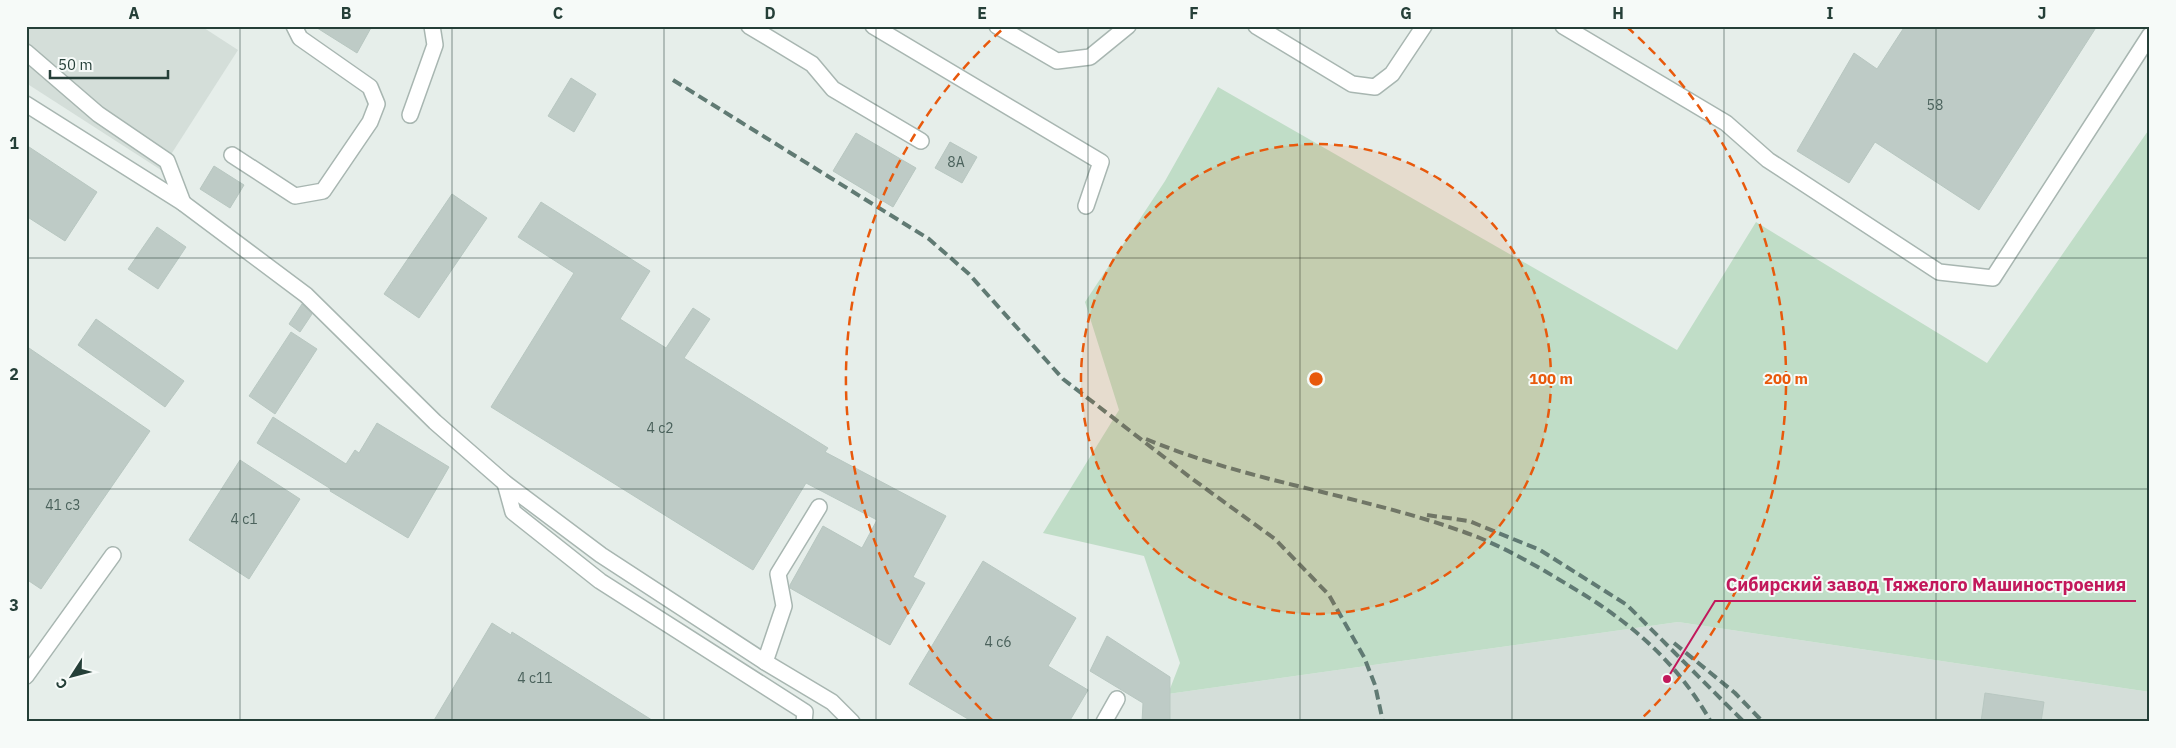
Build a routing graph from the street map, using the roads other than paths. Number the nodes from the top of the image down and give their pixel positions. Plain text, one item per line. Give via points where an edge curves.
1 (294, 26) edge
2 (432, 26) edge
3 (749, 26) edge
4 (874, 26) edge
5 (997, 26) edge
6 (1128, 26) edge
7 (1256, 26) edge
8 (1424, 26) edge
9 (1563, 26) edge
10 (2150, 35) edge
11 (26, 52) edge
12 (26, 104) edge
13 (410, 115) dead end
14 (921, 141) dead end
15 (232, 155) dead end
16 (183, 203) junction
17 (1086, 206) dead end
18 (505, 483) junction
19 (819, 507) dead end
20 (113, 555) dead end
21 (765, 662) junction
22 (26, 676) edge
23 (1117, 699) dead end
24 (804, 722) edge
25 (852, 722) edge
26 (1104, 722) edge

1 - 15 lane via 300,38 370,86 377,104 370,122 323,192 295,196
2 - 13 lane via 435,45
3 - 14 lane via 812,64 833,89
4 - 17 lane via 1101,162
5 - 6 lane via 1057,62 1090,57
7 - 8 lane via 1352,84 1375,87 1392,74
9 - 10 lane via 1726,123 1768,160 1939,272 1993,278
11 - 16 lane via 98,114 167,161
12 - 16 lane
16 - 18 lane via 306,295 435,422
18 - 21 lane via 601,555
18 - 24 lane via 513,512 600,581 805,712
19 - 21 lane via 778,574 784,606
20 - 22 lane
21 - 25 lane via 832,702
23 - 26 lane

